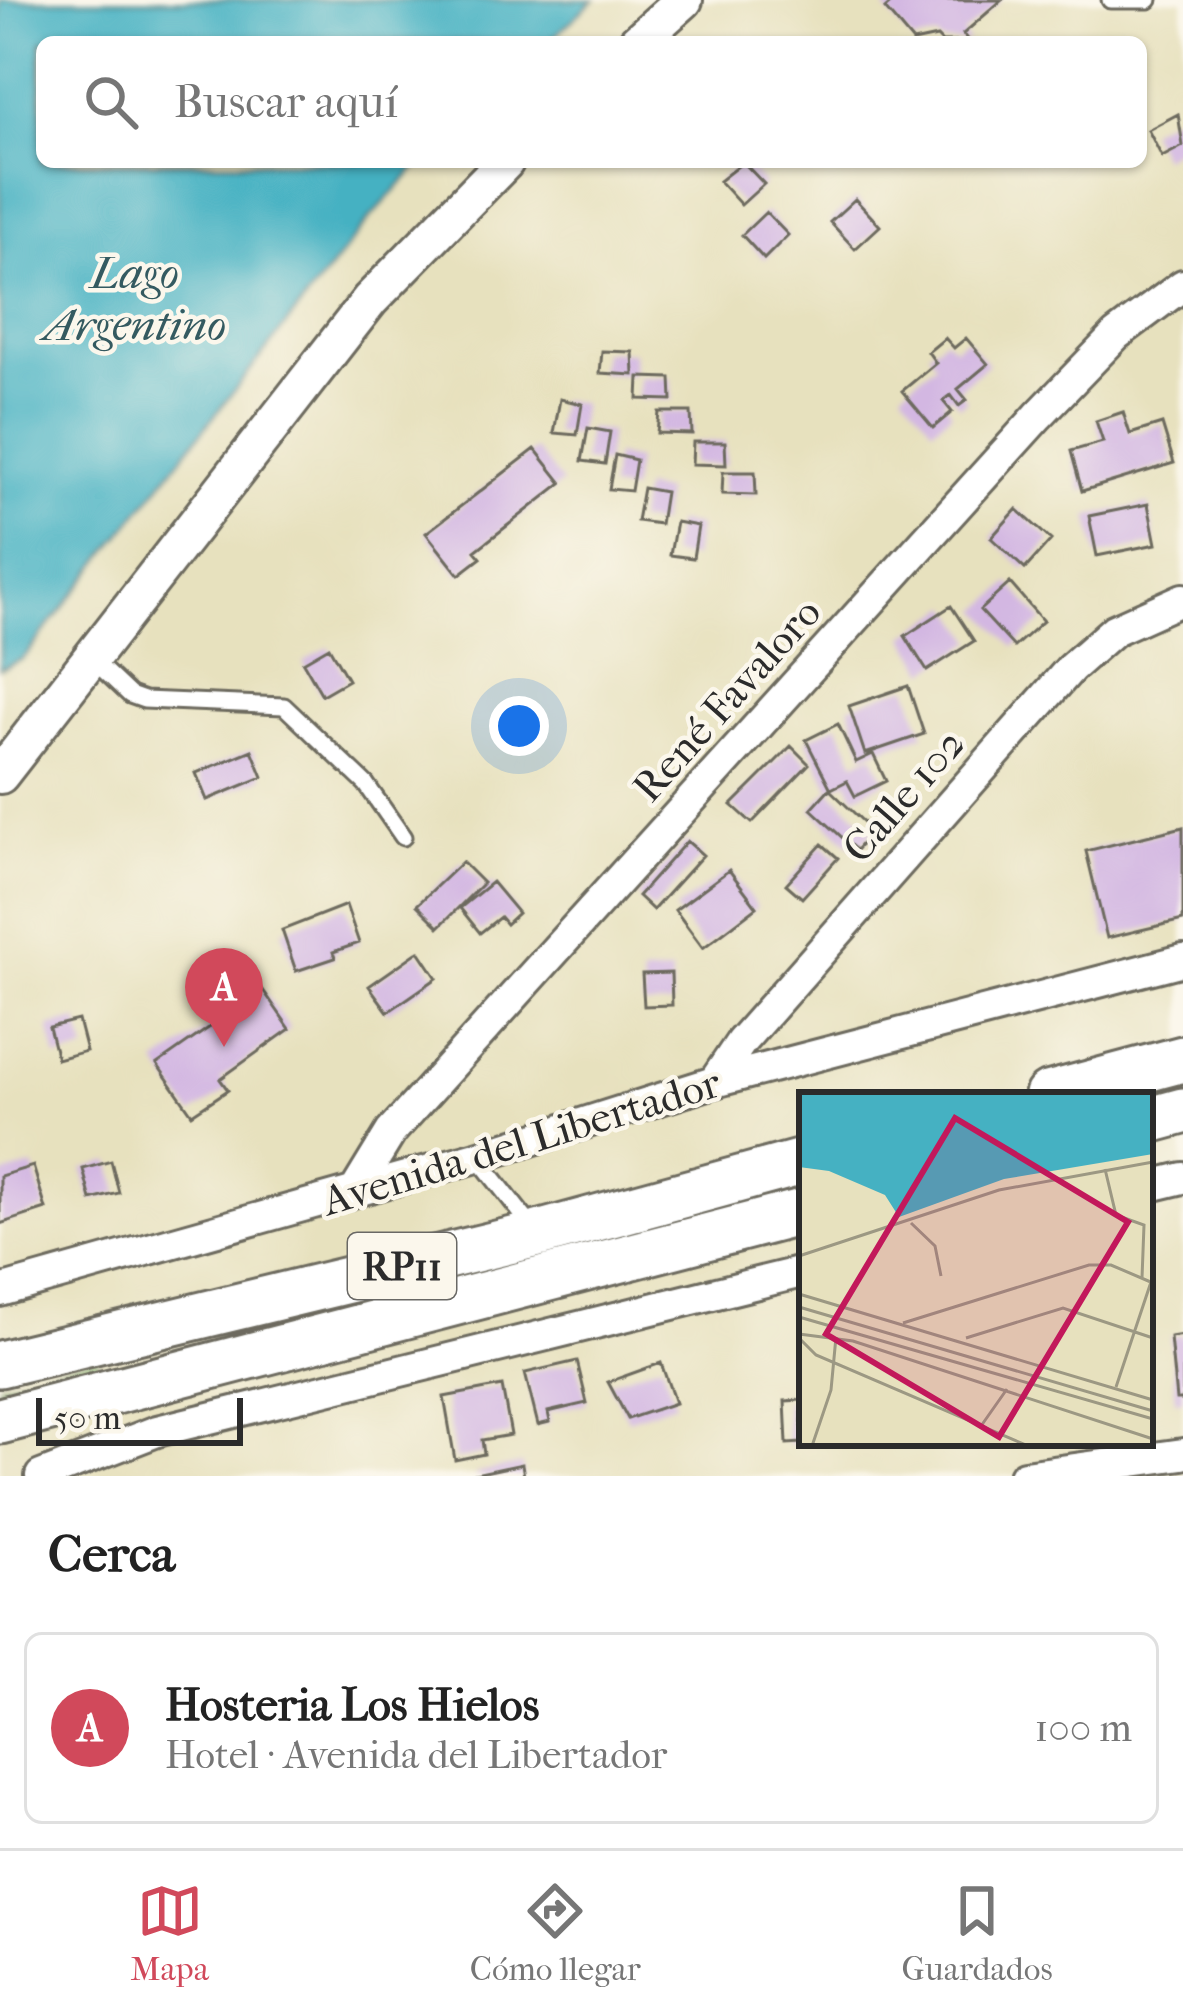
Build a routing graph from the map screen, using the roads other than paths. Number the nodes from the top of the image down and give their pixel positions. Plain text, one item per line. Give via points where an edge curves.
1 (684, 0) edge
2 (1110, 0) edge
3 (1149, 0) edge
4 (644, 36) edge
5 (499, 168) edge
6 (1183, 285) edge
7 (1183, 599) edge
8 (93, 660) junction
9 (0, 775) edge
10 (403, 837) dead end
11 (1183, 960) edge
12 (1179, 1053) edge
13 (714, 1082) junction
14 (1057, 1092) edge
15 (1183, 1111) edge
16 (1153, 1119) edge
17 (477, 1157) junction
18 (799, 1163) edge
19 (1183, 1178) edge
20 (1153, 1185) edge
21 (355, 1191) junction
22 (799, 1213) edge
23 (538, 1234) junction
24 (799, 1273) edge
25 (0, 1291) edge
26 (132, 1329) junction
27 (0, 1364) edge
28 (146, 1382) junction
29 (19, 1416) edge
30 (157, 1431) junction
31 (1183, 1454) edge
32 (1056, 1457) edge
33 (56, 1473) edge
34 (1024, 1476) edge

1 - 4 street
2 - 3 lane
5 - 8 street via 370,300
6 - 21 street, René Favaloro via 1116,335 1038,416 391,1132
7 - 13 street, Calle 102 via 1114,630 1071,668
8 - 9 street
8 - 10 lane via 144,700 284,706 366,784
11 - 13 street, Avenida del Libertador
12 - 14 main road
13 - 17 street, Avenida del Libertador
15 - 16 main road
17 - 21 street, Avenida del Libertador
17 - 23 lane
18 - 23 main road, Avenida del Libertador / RP11
19 - 20 street
21 - 25 street, Avenida del Libertador
22 - 28 main road, RP11
23 - 26 main road, Avenida del Libertador / RP11
24 - 30 street
26 - 27 main road, Avenida del Libertador / RP11
26 - 28 street
28 - 29 main road, RP11
28 - 30 street
29 - 33 street
30 - 33 street
31 - 32 street
32 - 34 street

